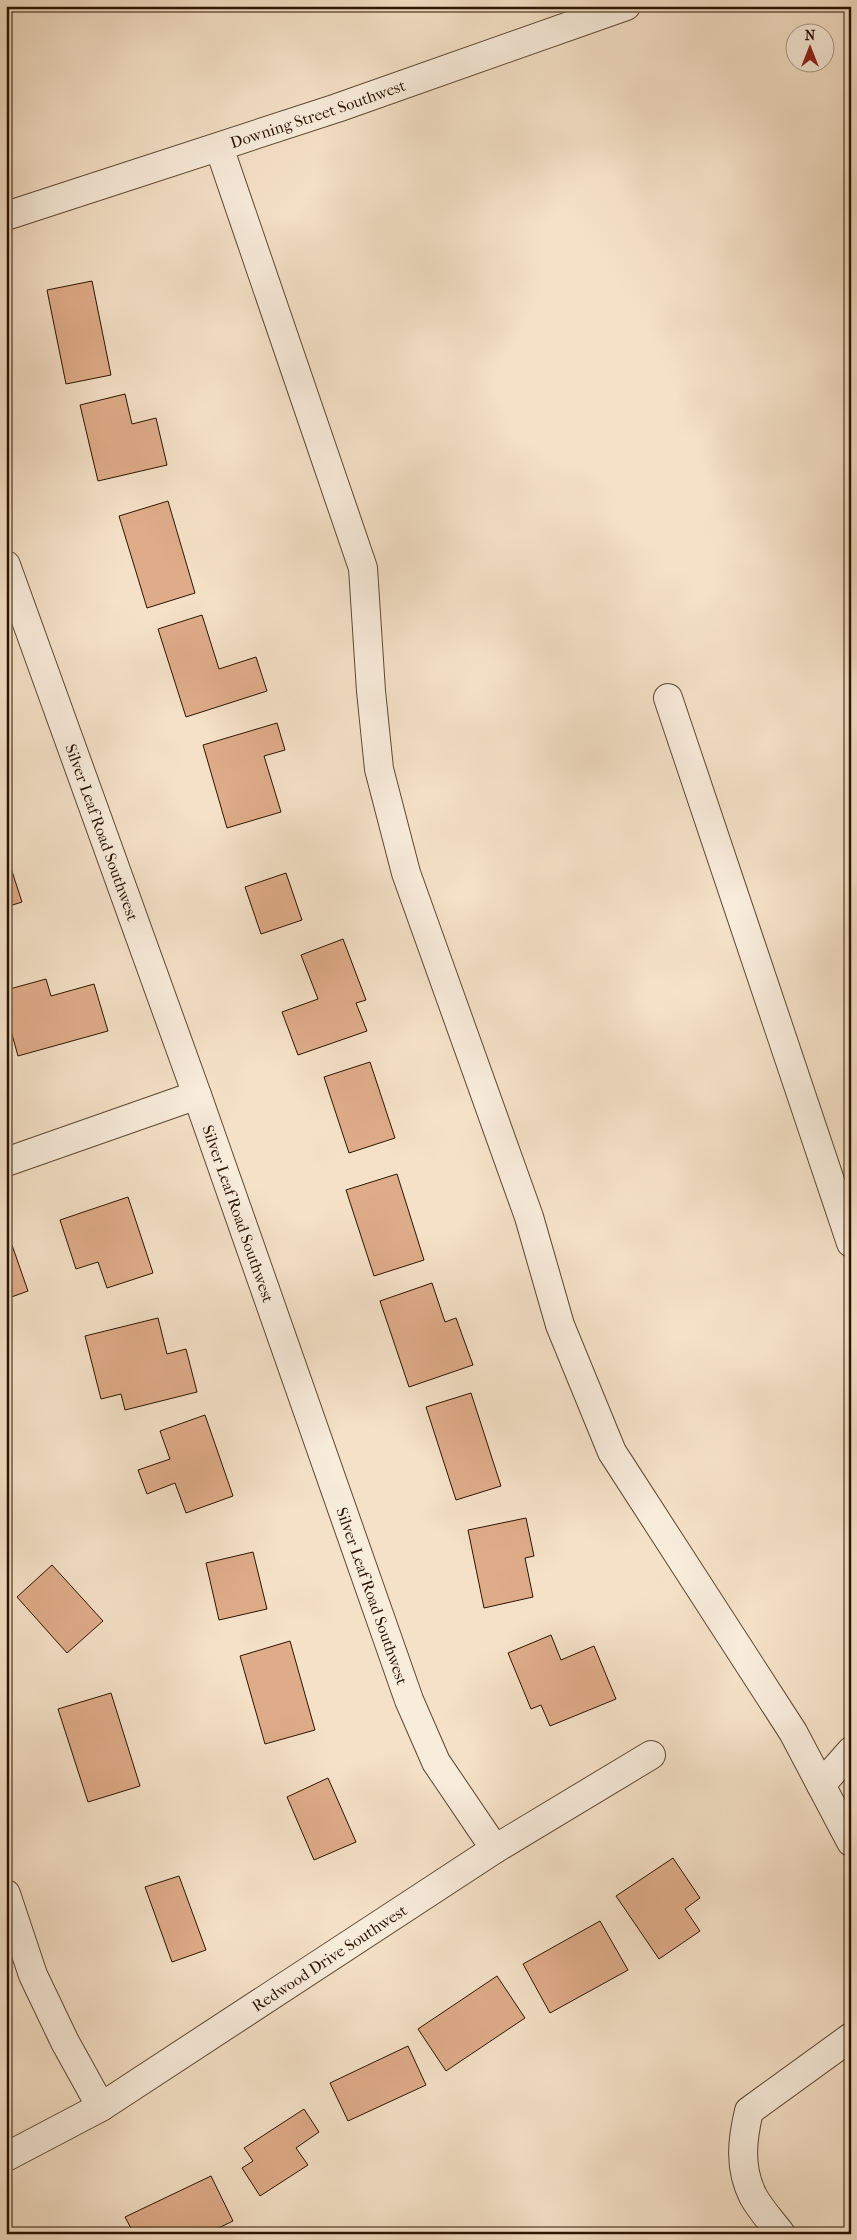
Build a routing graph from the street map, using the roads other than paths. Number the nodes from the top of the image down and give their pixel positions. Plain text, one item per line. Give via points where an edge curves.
1 (626, 6) edge
2 (219, 147) junction
3 (6, 216) edge
4 (6, 565) edge
5 (668, 698) dead end
6 (197, 1095) junction
7 (6, 1162) edge
8 (851, 1243) edge
9 (851, 1751) edge
10 (651, 1755) dead end
11 (820, 1785) junction
12 (851, 1842) edge
13 (495, 1849) junction
14 (6, 1894) edge
15 (851, 2037) edge
16 (101, 2107) junction
17 (6, 2158) edge
18 (781, 2234) edge

1 - 2 street, Downing Street Southwest
2 - 3 street, Downing Street Southwest
2 - 11 street via 363,568 379,769 406,873 529,1217 560,1324 612,1452 793,1732
4 - 6 street, Silver Leaf Road Southwest
5 - 8 street
6 - 7 street
6 - 13 street, Silver Leaf Road Southwest via 408,1700 436,1762
9 - 11 street
10 - 13 street, Redwood Drive Southwest
11 - 12 street
13 - 16 street, Redwood Drive Southwest
14 - 16 street via 33,1975
15 - 18 street via 749,2111 742,2162 753,2196
16 - 17 street, Redwood Drive Southwest

